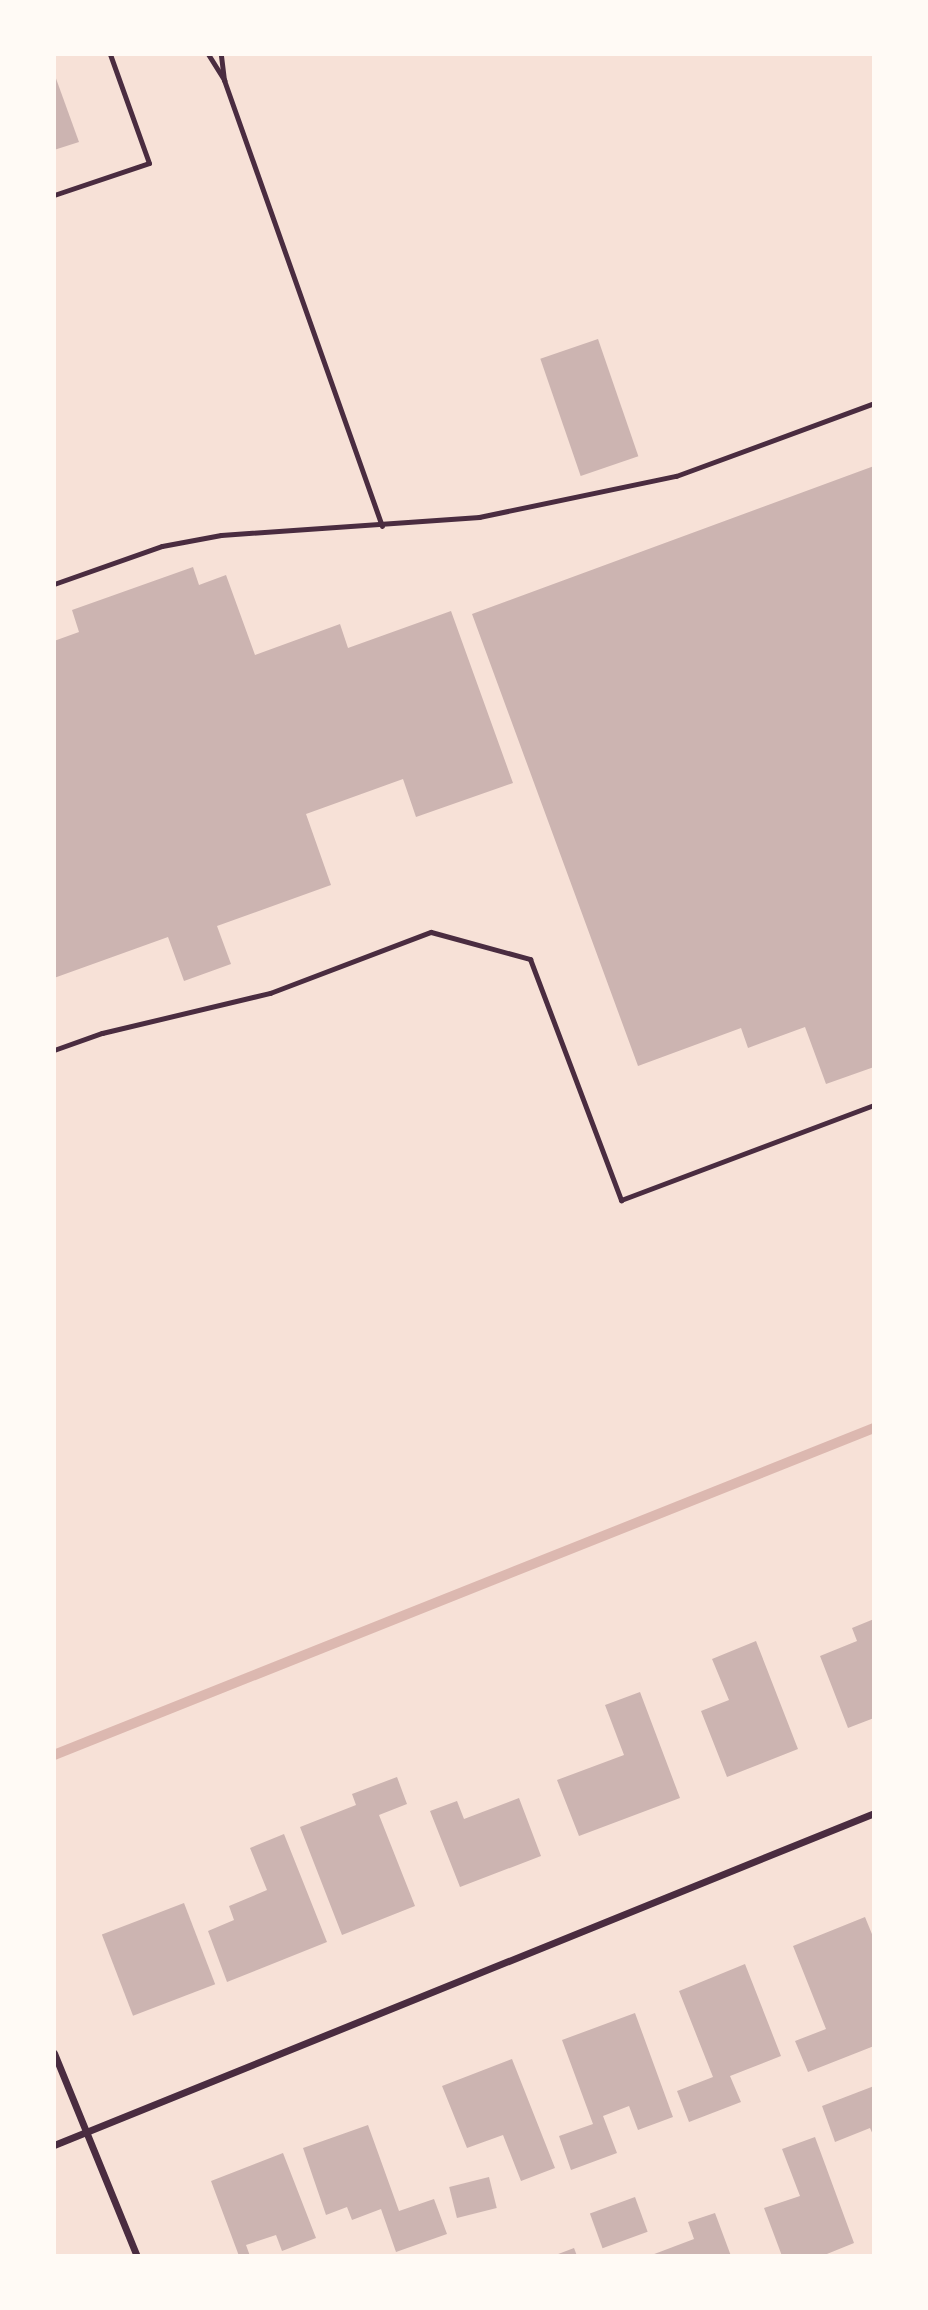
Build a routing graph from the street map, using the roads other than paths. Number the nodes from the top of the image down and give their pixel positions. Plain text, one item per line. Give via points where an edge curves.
1 (110, 54) edge
2 (208, 54) edge
3 (221, 54) edge
4 (224, 80) junction
5 (54, 195) edge
6 (874, 402) edge
7 (382, 526) junction
8 (54, 584) edge
9 (54, 1049) edge
10 (874, 1105) edge
11 (874, 1812) edge
12 (54, 2053) edge
13 (87, 2132) junction
14 (54, 2145) edge
15 (137, 2256) edge

1 - 5 lane via 149,163
2 - 4 lane
3 - 4 lane
4 - 7 lane
6 - 7 lane via 676,476 479,517
7 - 8 lane via 221,535 162,546
9 - 10 lane via 270,993 431,932 530,959 621,1200
11 - 13 street
12 - 13 street
13 - 14 street
13 - 15 street

